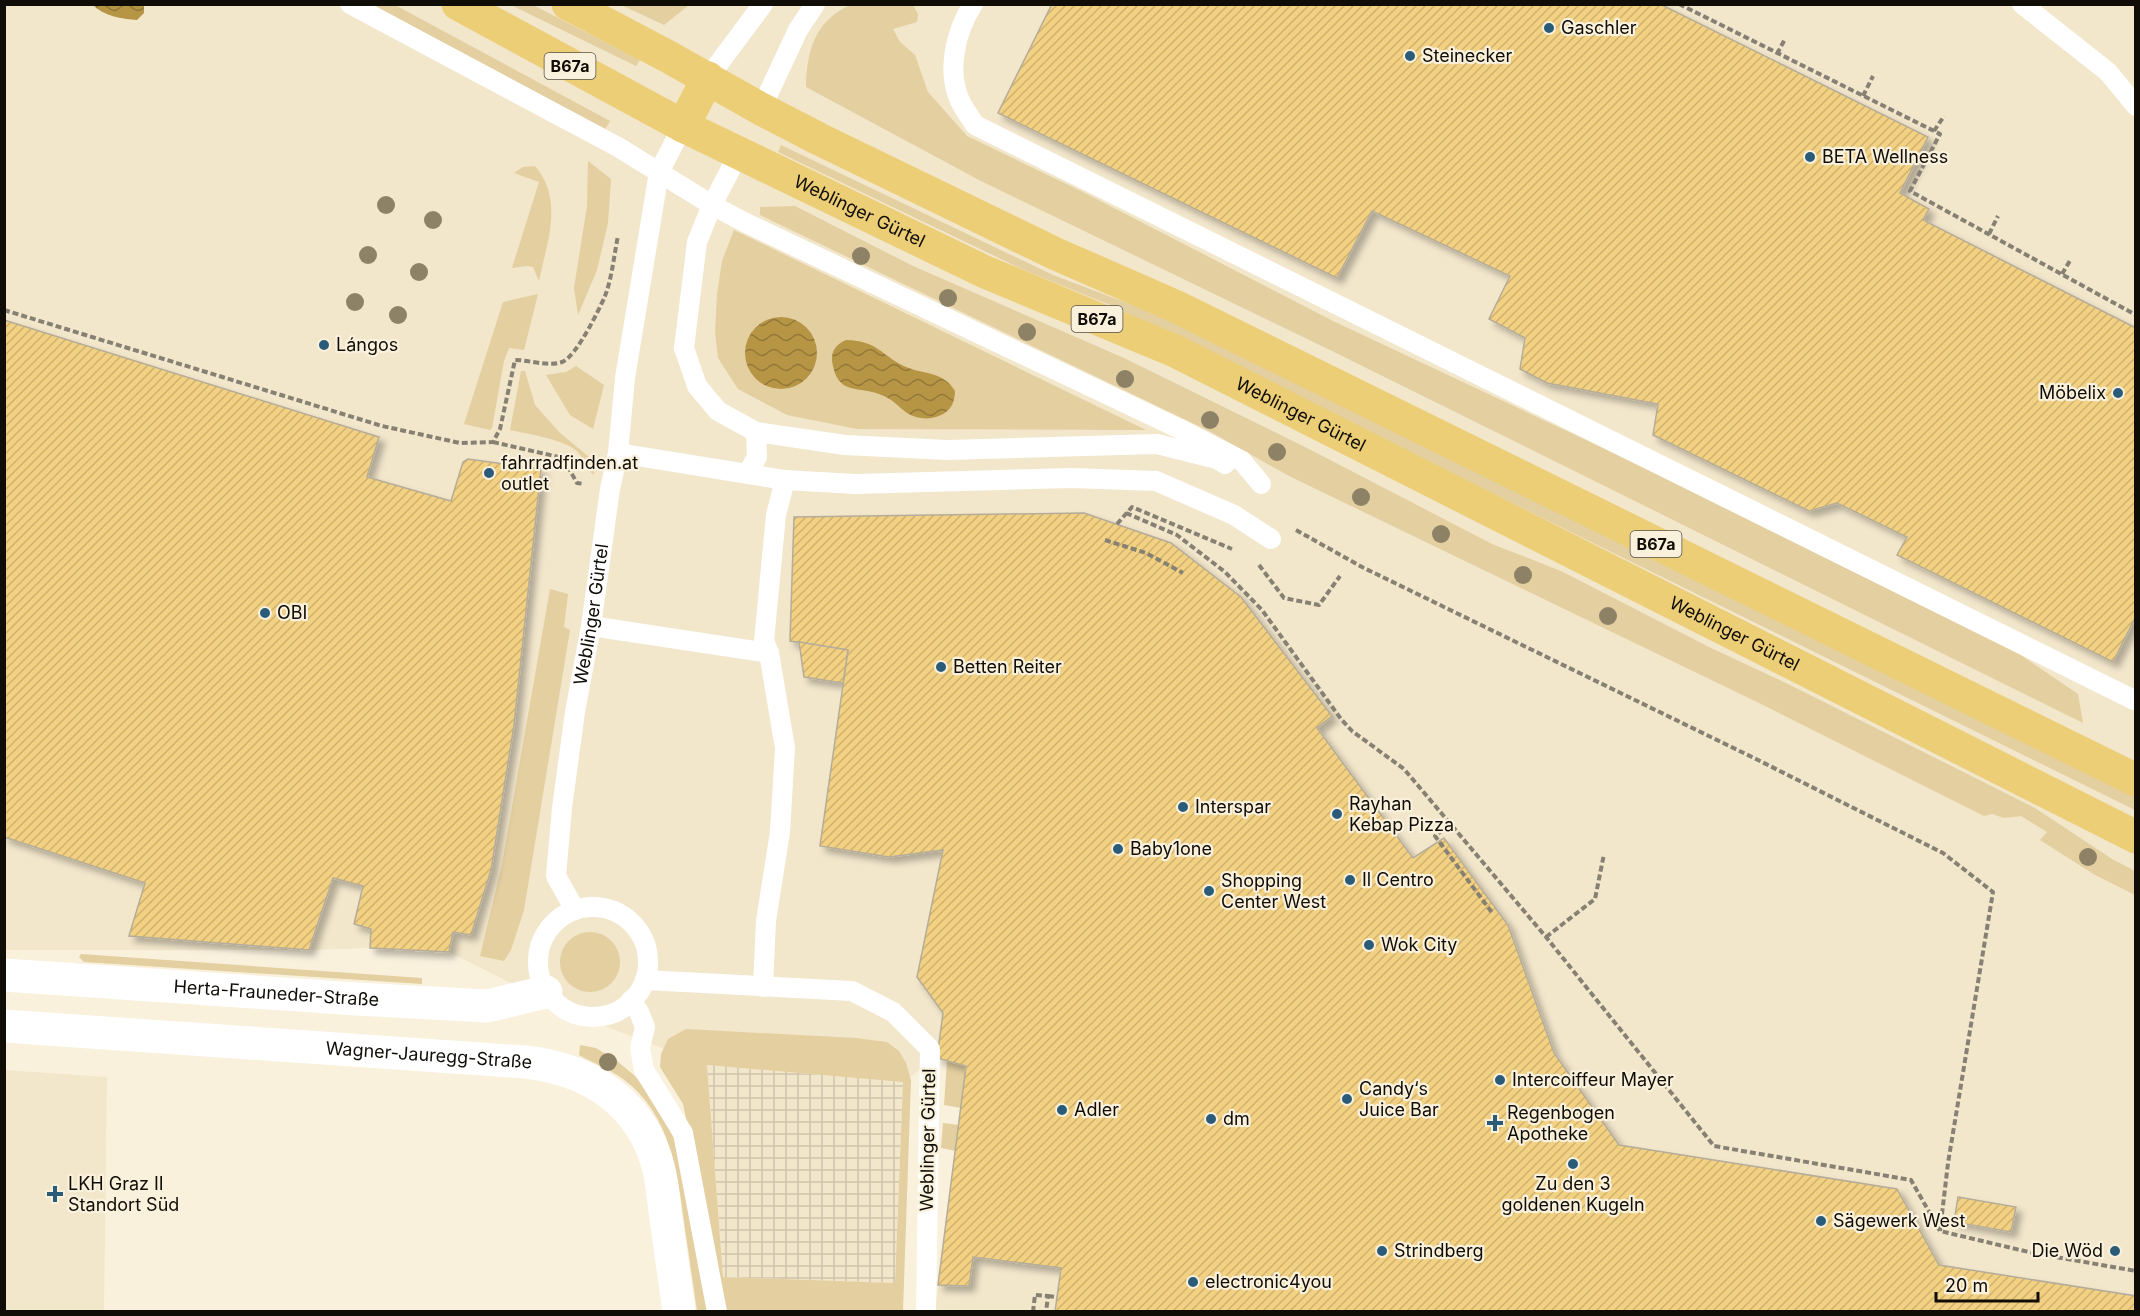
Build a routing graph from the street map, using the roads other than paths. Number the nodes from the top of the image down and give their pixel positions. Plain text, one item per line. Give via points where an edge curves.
1 (350, 4) edge
2 (458, 4) edge
3 (568, 4) edge
4 (763, 4) edge
5 (815, 4) edge
6 (973, 4) edge
7 (2022, 4) edge
8 (708, 78) junction
9 (2136, 106) edge
10 (761, 109) junction
11 (683, 126) junction
12 (739, 153) junction
13 (659, 172) junction
14 (712, 205) junction
15 (756, 432) junction
16 (618, 453) junction
17 (747, 474) junction
18 (784, 480) junction
19 (1271, 539) dead end
20 (591, 626) junction
21 (769, 653) junction
22 (2135, 701) edge
23 (2136, 780) edge
24 (2136, 837) edge
25 (575, 910) junction
26 (4, 975) edge
27 (645, 980) junction
28 (762, 987) junction
29 (546, 992) junction
30 (631, 1000) junction
31 (4, 1026) edge
32 (680, 1311) edge
33 (717, 1311) edge
34 (926, 1311) edge

1 - 13 lane
2 - 11 main road, Weblinger Gürtel / B67a
3 - 8 main road, B67a
4 - 8 lane
5 - 10 lane via 798,30
6 - 22 lane via 956,45 953,74 959,99 975,125
7 - 9 lane via 2109,72
8 - 10 main road, B67a
8 - 11 main road
10 - 12 main road
10 - 23 main road, B67a via 1056,254 1177,307
11 - 12 main road, Weblinger Gürtel / B67a
11 - 13 lane, Weblinger Gürtel
12 - 14 lane
12 - 24 main road, Weblinger Gürtel / B67a via 985,272 1175,351
13 - 14 lane
13 - 16 lane, Weblinger Gürtel via 625,378
14 - 15 lane via 697,242 684,348 697,386 718,411
14 - 15 lane via 1180,429 1242,461 1261,484 1217,459 1157,444 947,450 845,445
15 - 17 lane via 757,456
16 - 17 lane
16 - 20 lane, Weblinger Gürtel
17 - 18 lane
18 - 19 lane via 855,484 1071,478 1156,481 1234,515
18 - 21 lane via 776,515 764,641
20 - 21 lane
20 - 25 lane, Weblinger Gürtel via 575,712 556,876
21 - 28 lane via 785,748 780,832 766,921
25 - 27 lane via 599,907 622,915 640,933 648,956
25 - 29 lane via 554,922 540,944 538,968
26 - 29 main road, Herta-Frauneder-Straße via 487,1006
27 - 28 lane, Weblinger Gürtel
27 - 30 lane
28 - 34 lane, Weblinger Gürtel via 852,990 893,1012 930,1049
29 - 30 lane via 573,1014 589,1017 605,1017 620,1011
30 - 33 lane via 645,1026 640,1048 644,1070 683,1133
31 - 32 main road, Wagner-Jauregg-Straße via 525,1062 579,1074 626,1107 650,1144 659,1170

